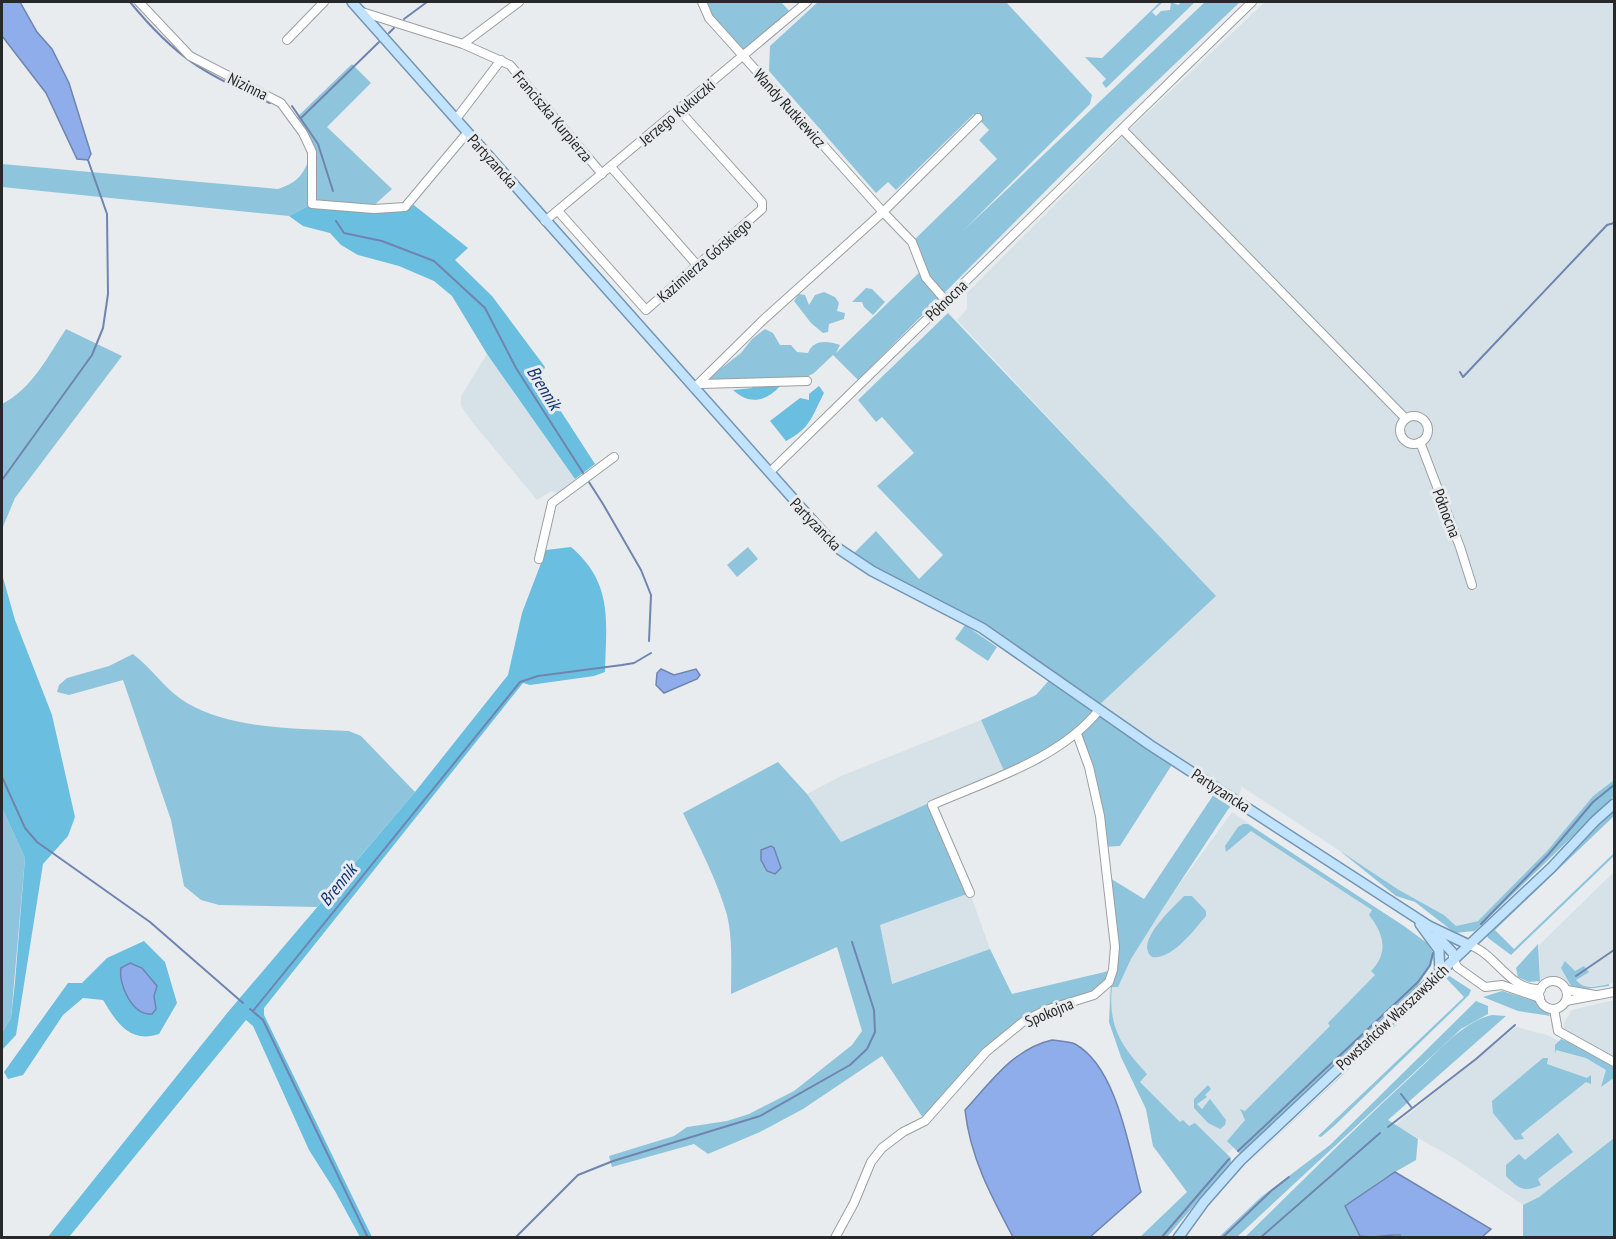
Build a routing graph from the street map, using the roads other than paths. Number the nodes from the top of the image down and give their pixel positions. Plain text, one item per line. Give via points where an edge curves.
1 (139, 2) edge
2 (324, 2) edge
3 (352, 2) edge
4 (519, 2) edge
5 (702, 2) edge
6 (807, 2) edge
7 (1252, 2) edge
8 (362, 12) junction
9 (287, 40) dead end
10 (463, 44) junction
11 (743, 56) junction
12 (501, 60) junction
13 (679, 110) junction
14 (978, 118) dead end
15 (456, 119) junction
16 (1122, 129) junction
17 (467, 133) junction
18 (611, 167) junction
19 (602, 174) junction
20 (558, 211) junction
21 (883, 212) junction
22 (546, 221) junction
23 (698, 265) junction
24 (946, 301) junction
25 (807, 381) dead end
26 (697, 386) junction
27 (1406, 419) junction
28 (1420, 442) junction
29 (614, 457) dead end
30 (770, 472) junction
31 (539, 559) dead end
32 (1472, 585) dead end
33 (1099, 710) junction
34 (1077, 734) junction
35 (1614, 804) edge
36 (970, 893) dead end
37 (1413, 915) junction
38 (1429, 926) junction
39 (1469, 945) junction
40 (1453, 956) junction
41 (1440, 974) junction
42 (1541, 989) junction
43 (1567, 990) junction
44 (1614, 992) edge
45 (1599, 995) junction
46 (1539, 998) junction
47 (1566, 1001) junction
48 (1554, 1009) junction
49 (1614, 1062) edge
50 (835, 1238) edge
51 (1178, 1238) edge

1 - 17 street, Nizinna via 190,56 281,103 312,152 312,204 400,208 410,202
2 - 9 street
3 - 8 main road, Partyzancka
4 - 10 street
5 - 11 street, Wandy Rutkiewicz via 709,18
6 - 11 street, Jerzego Kukuczki
7 - 16 street, Północna
8 - 10 street, Franciszka Kurpierza
8 - 15 main road, Partyzancka
10 - 12 street, Franciszka Kurpierza
11 - 13 street, Jerzego Kukuczki
11 - 21 street, Wandy Rutkiewicz
12 - 15 street, Franciszka Kurpierza
12 - 19 street, Franciszka Kurpierza via 510,65
13 - 18 street, Jerzego Kukuczki
13 - 23 street, Kazimierza Górskiego via 762,202 762,210
14 - 21 street
15 - 17 main road, Partyzancka
16 - 24 street, Północna
16 - 27 street
17 - 22 main road, Partyzancka
18 - 19 street, Jerzego Kukuczki
18 - 23 street
19 - 20 street, Jerzego Kukuczki
20 - 22 street, Jerzego Kukuczki
20 - 23 street, Kazimierza Górskiego via 646,310
21 - 24 street, Wandy Rutkiewicz via 912,242 929,282
21 - 26 street via 762,321
22 - 26 main road, Partyzancka
24 - 30 street, Północna
25 - 26 street
26 - 30 main road, Partyzancka
27 - 28 street via 1401,426 1404,439
27 - 28 street via 1414,416 1426,423 1428,431
28 - 32 street, Północna
29 - 31 street via 552,503
30 - 33 main road, Partyzancka via 836,547 872,571 982,628
33 - 34 street
33 - 37 main road, Partyzancka
34 - 36 street via 932,805
34 - 50 street, Spokojna via 1100,816 1115,947 1109,982 1094,995 1046,1010 1015,1027 964,1075 925,1120 882,1148 871,1162
35 - 39 main road, Powstańców Warszawskich
37 - 38 main road, Partyzancka
37 - 41 main road via 1439,950
38 - 39 main road, Partyzancka
38 - 40 main road, Partyzancka
39 - 40 main road, Powstańców Warszawskich
39 - 42 street via 1521,985
40 - 41 main road, Powstańców Warszawskich
40 - 46 street via 1457,967 1485,987 1502,985
41 - 51 main road, Powstańców Warszawskich via 1239,1161
42 - 43 street via 1556,981
42 - 46 street
43 - 45 street
43 - 47 street
44 - 45 street
45 - 47 street
46 - 48 street via 1546,1007
47 - 48 street
48 - 49 street via 1558,1030

